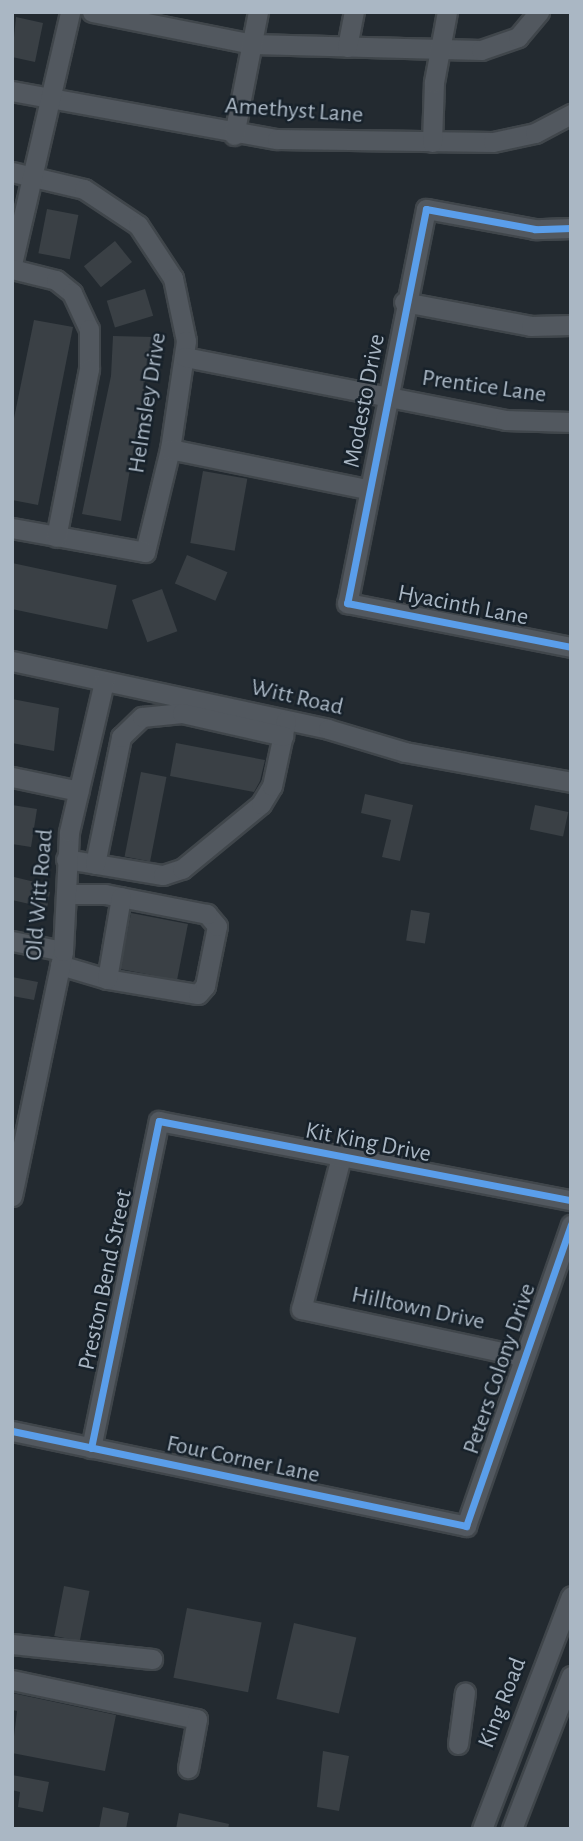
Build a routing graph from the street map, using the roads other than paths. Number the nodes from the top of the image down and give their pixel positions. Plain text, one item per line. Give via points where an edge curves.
1 (70, 12) edge
2 (92, 12) edge
3 (258, 12) edge
4 (354, 12) edge
5 (447, 12) edge
6 (539, 12) edge
7 (164, 19) edge
8 (252, 44) junction
9 (347, 47) junction
10 (439, 50) junction
11 (12, 91) edge
12 (53, 99) junction
13 (571, 114) edge
14 (234, 135) junction
15 (432, 142) junction
16 (21, 174) edge
17 (571, 228) edge
18 (12, 266) edge
19 (404, 302) junction
20 (571, 325) edge
21 (185, 357) junction
22 (386, 397) junction
23 (571, 422) edge
24 (170, 449) junction
25 (368, 489) junction
26 (12, 528) edge
27 (56, 537) junction
28 (347, 603) joint
29 (571, 647) edge
30 (12, 661) edge
31 (104, 681) junction
32 (284, 728) junction
33 (12, 777) edge
34 (571, 782) edge
35 (79, 791) junction
36 (66, 859) junction
37 (95, 864) junction
38 (68, 894) junction
39 (121, 897) junction
40 (12, 940) edge
41 (61, 958) junction
42 (107, 979) junction
43 (159, 1121) joint
44 (341, 1157) junction
45 (12, 1196) edge
46 (571, 1200) edge
47 (571, 1225) edge
48 (524, 1357) junction
49 (12, 1431) edge
50 (90, 1448) junction
51 (466, 1526) joint
52 (571, 1596) edge
53 (12, 1644) edge
54 (152, 1659) dead end
55 (571, 1676) edge
56 (12, 1680) edge
57 (465, 1692) dead end
58 (458, 1744) dead end
59 (188, 1768) dead end
60 (482, 1829) edge
61 (512, 1829) edge

1 - 12 street
2 - 7 street
3 - 8 street
4 - 9 street
5 - 10 street
6 - 10 street via 526,30 502,47
7 - 8 street
8 - 9 street
8 - 14 street
9 - 10 street
10 - 15 street
11 - 12 street, Amethyst Lane
12 - 14 street, Amethyst Lane
12 - 16 street
13 - 15 street, Amethyst Lane via 535,133 507,140
14 - 15 street, Amethyst Lane
16 - 18 street
16 - 21 street, Helmsley Drive via 69,184 113,204 148,237 166,263 182,309
17 - 19 street, Modesto Drive via 535,229 426,209
18 - 27 street via 56,280 72,293 89,329 89,369
19 - 20 street via 531,326
19 - 22 street, Modesto Drive
21 - 22 street, Prentice Lane
21 - 24 street, Helmsley Drive
22 - 23 street, Prentice Lane via 505,420
22 - 25 street, Modesto Drive
24 - 25 street
24 - 27 street, Helmsley Drive via 145,552
25 - 28 street, Modesto Drive
26 - 27 street
28 - 29 street, Hyacinth Lane
30 - 31 street, Witt Road
31 - 32 street, Witt Road
31 - 35 street, Old Witt Road
32 - 34 street, Witt Road
32 - 37 street via 271,786 261,804 181,869 163,875
32 - 37 street via 182,713 142,717 121,737
33 - 35 street
35 - 36 street, Old Witt Road
36 - 37 street
36 - 38 street, Old Witt Road
38 - 39 street
38 - 41 street, Old Witt Road
39 - 42 street
39 - 42 street via 207,914 217,926 205,986 198,994
40 - 41 street
41 - 42 street
41 - 45 street, Old Witt Road
43 - 44 street, Kit King Drive
43 - 50 street, Preston Bend Street
44 - 46 street, Kit King Drive
44 - 48 street, Hilltown Drive via 301,1310
47 - 48 street, Peters Colony Drive
48 - 51 street, Peters Colony Drive
49 - 50 street, Four Corner Lane
50 - 51 street, Four Corner Lane
52 - 60 street, King Road
53 - 54 street
55 - 61 street
56 - 59 street via 197,1719
57 - 58 street

